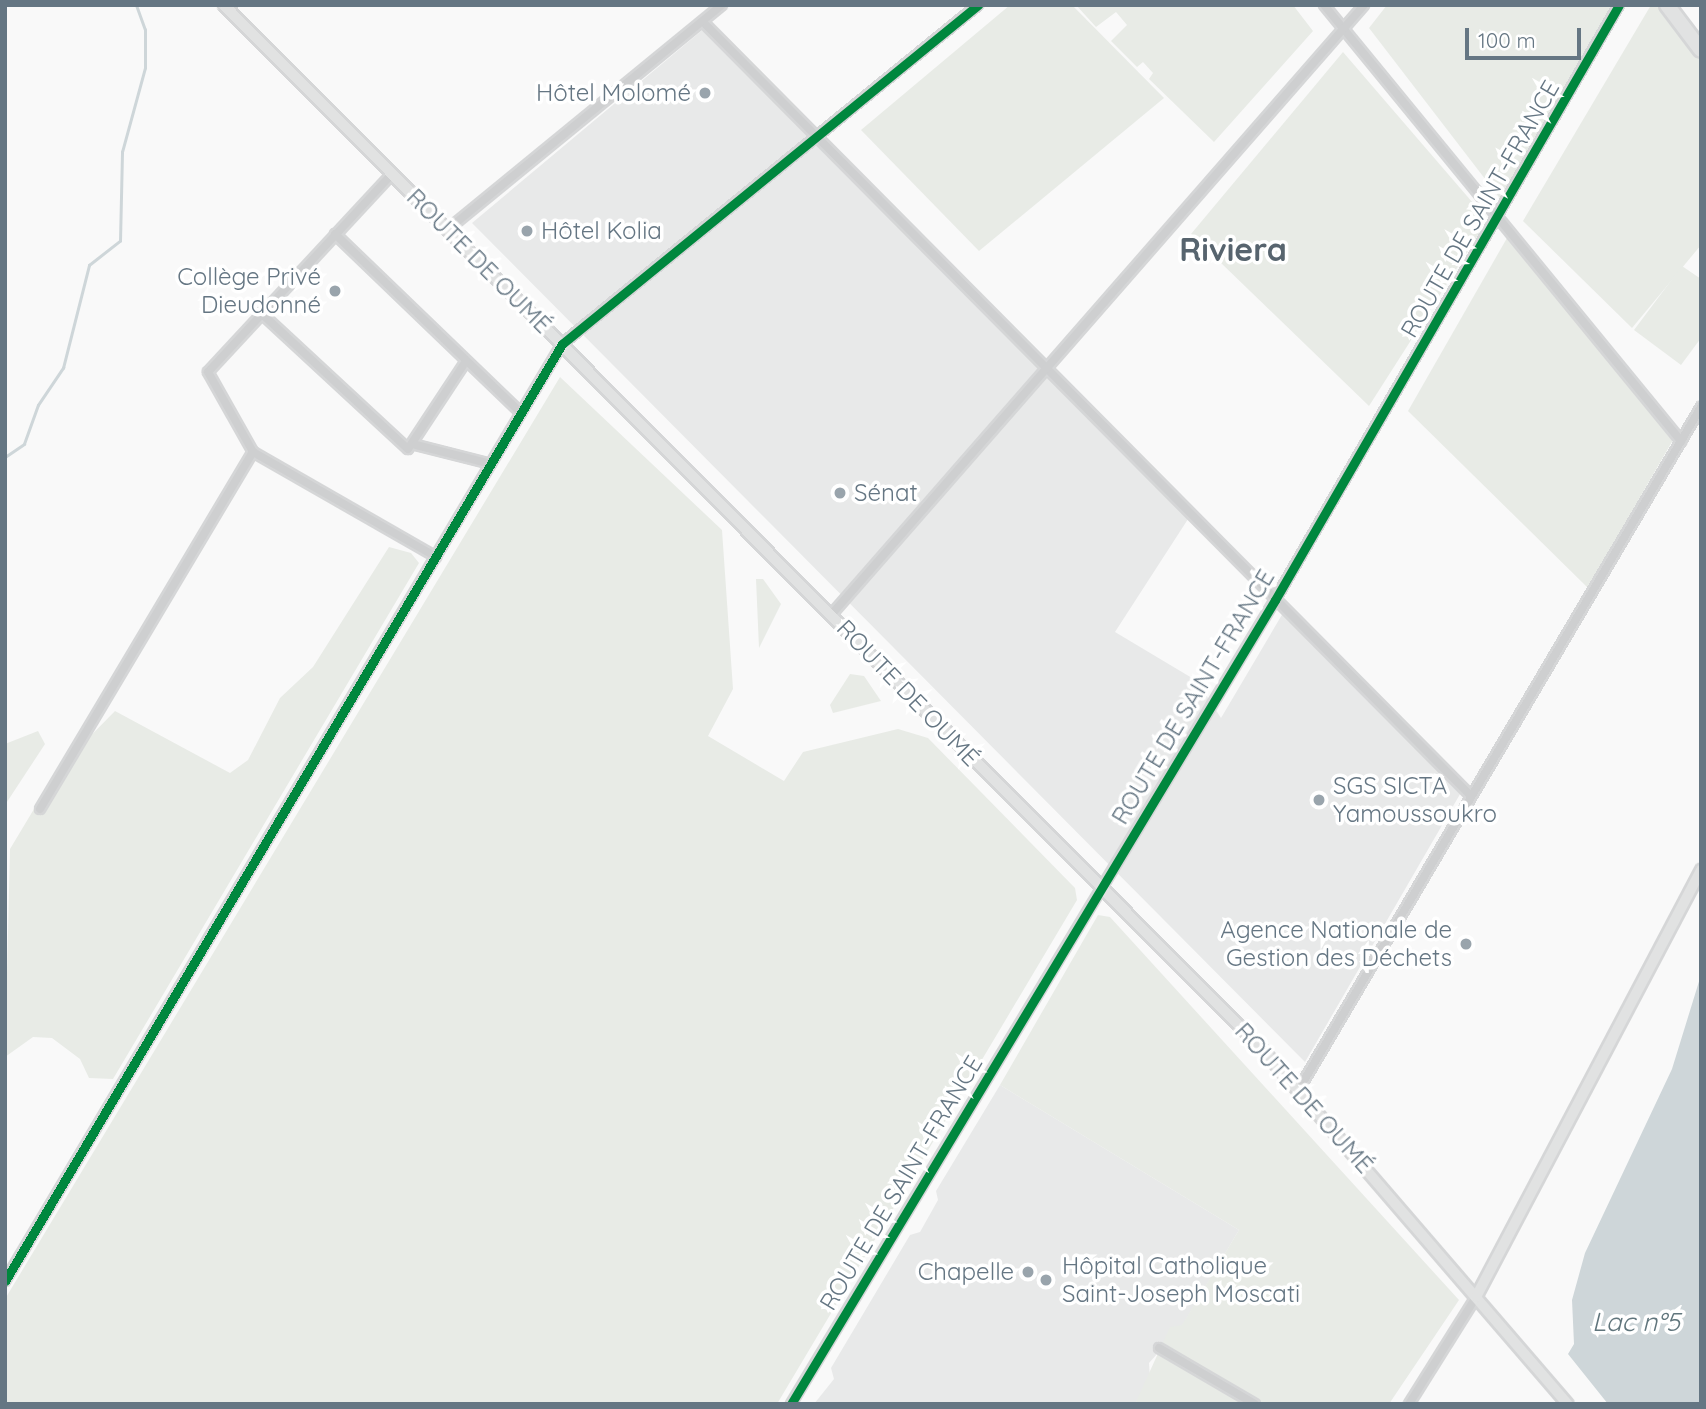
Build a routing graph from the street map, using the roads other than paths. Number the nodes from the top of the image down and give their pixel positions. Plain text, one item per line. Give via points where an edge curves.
1 (223, 5) edge
2 (722, 5) edge
3 (978, 5) edge
4 (1324, 5) edge
5 (1364, 5) edge
6 (1619, 5) edge
7 (1667, 5) edge
8 (703, 22) junction
9 (1343, 29) junction
10 (1701, 50) edge
11 (818, 136) junction
12 (392, 174) junction
13 (1498, 219) junction
14 (447, 230) junction
15 (335, 234) junction
16 (261, 313) junction
17 (562, 344) junction
18 (466, 361) junction
19 (1048, 369) junction
20 (1701, 407) edge
21 (521, 413) junction
22 (1681, 441) junction
23 (416, 444) junction
24 (253, 452) junction
25 (491, 464) junction
26 (436, 557) junction
27 (1275, 600) junction
28 (831, 615) junction
29 (1471, 796) junction
30 (40, 809) dead end
31 (1701, 870) edge
32 (1101, 884) junction
33 (1299, 1089) junction
34 (5, 1280) edge
35 (1476, 1297) junction
36 (1159, 1348) dead end
37 (791, 1404) edge
38 (1255, 1404) edge
39 (1409, 1404) edge
40 (1567, 1404) edge

1 - 12 main road, ROUTE DE OUMÉ
2 - 8 street
3 - 11 street
4 - 9 street
5 - 9 street
6 - 13 street, ROUTE DE SAINT-FRANCE
7 - 10 highway
8 - 11 street
8 - 14 street
9 - 13 street
9 - 19 street
11 - 17 street
11 - 19 street
12 - 14 main road, ROUTE DE OUMÉ
12 - 15 street
13 - 22 street
13 - 27 street, ROUTE DE SAINT-FRANCE
14 - 17 main road, ROUTE DE OUMÉ
15 - 16 street
15 - 18 street
16 - 23 street via 408,449
16 - 24 street via 208,372
17 - 21 street
17 - 28 main road, ROUTE DE OUMÉ
18 - 21 street
18 - 23 street
19 - 27 street
19 - 28 street
20 - 22 street
21 - 25 street
22 - 29 street
23 - 25 street
24 - 26 street
24 - 30 street
25 - 26 street
26 - 34 street
27 - 29 street
27 - 32 street, ROUTE DE SAINT-FRANCE
28 - 32 main road, ROUTE DE OUMÉ
29 - 33 street
31 - 35 main road
32 - 33 main road, ROUTE DE OUMÉ
32 - 37 street, ROUTE DE SAINT-FRANCE
33 - 35 main road, ROUTE DE OUMÉ
35 - 39 street
35 - 40 main road, ROUTE DE OUMÉ
36 - 38 street

